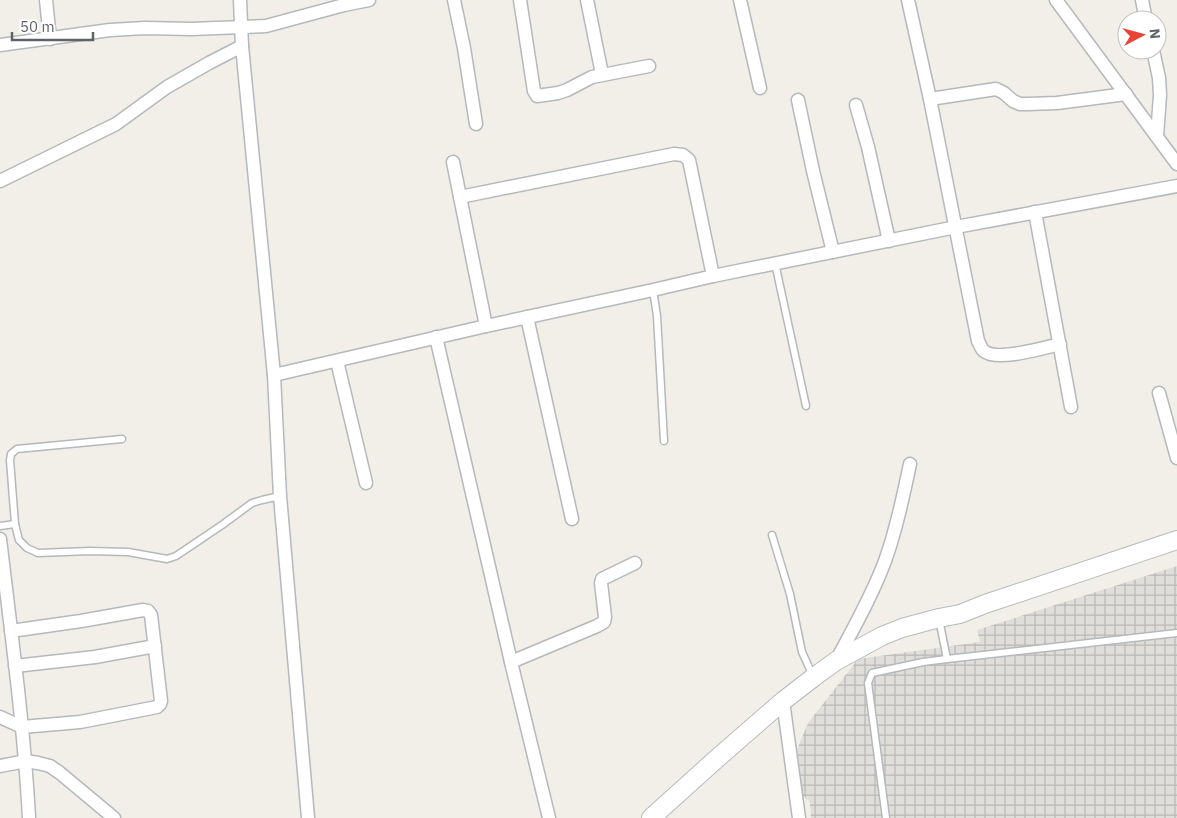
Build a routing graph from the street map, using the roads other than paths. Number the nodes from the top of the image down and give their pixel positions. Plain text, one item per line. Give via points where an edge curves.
1 (46, 0) edge
2 (240, 0) edge
3 (369, 0) edge
4 (454, 0) edge
5 (520, 0) edge
6 (586, 0) edge
7 (740, 0) edge
8 (908, 0) edge
9 (1056, 0) edge
10 (242, 28) junction
11 (50, 39) junction
12 (0, 45) edge
13 (242, 46) junction
14 (1155, 60) edge
15 (649, 66) dead end
16 (602, 74) junction
17 (760, 88) dead end
18 (1126, 94) junction
19 (930, 99) junction
20 (798, 100) dead end
21 (856, 105) dead end
22 (476, 124) dead end
23 (1158, 136) junction
24 (453, 162) dead end
25 (1177, 164) edge
26 (0, 181) edge
27 (1177, 186) edge
28 (460, 197) junction
29 (1035, 212) junction
30 (956, 226) junction
31 (889, 240) junction
32 (833, 252) junction
33 (775, 263) junction
34 (713, 276) junction
35 (653, 290) junction
36 (527, 317) junction
37 (486, 326) junction
38 (436, 338) junction
39 (1060, 344) junction
40 (337, 361) junction
41 (274, 375) junction
42 (1159, 394) dead end
43 (806, 406) dead end
44 (1071, 407) dead end
45 (122, 439) dead end
46 (664, 441) dead end
47 (1177, 458) edge
48 (910, 464) dead end
49 (366, 483) dead end
50 (280, 496) junction
51 (572, 519) dead end
52 (15, 524) junction
53 (0, 526) edge
54 (772, 535) dead end
55 (0, 539) edge
56 (1177, 540) edge
57 (635, 563) dead end
58 (939, 618) junction
59 (11, 631) junction
60 (1177, 633) edge
61 (155, 646) junction
62 (947, 659) junction
63 (836, 661) junction
64 (511, 662) junction
65 (15, 666) junction
66 (814, 677) junction
67 (783, 701) junction
68 (0, 717) edge
69 (22, 727) junction
70 (26, 761) junction
71 (0, 766) edge
72 (29, 818) edge
73 (114, 818) edge
74 (308, 818) edge
75 (549, 818) edge
76 (651, 818) edge
77 (799, 818) edge
78 (886, 818) edge

1 - 11 street
2 - 10 street
3 - 10 street via 277,24
4 - 22 street
5 - 16 street via 537,96 567,90
6 - 16 street
7 - 17 street
8 - 19 street
9 - 18 street
10 - 11 street via 110,30
10 - 13 street
11 - 12 street
13 - 26 street via 167,87 116,124
13 - 41 street
14 - 23 street via 1160,95
15 - 16 street
18 - 19 street via 1020,104 996,89
18 - 23 street
19 - 30 street
20 - 32 street
21 - 31 street
23 - 25 street
24 - 28 street
27 - 29 street
28 - 34 street via 674,154 683,155 689,160
28 - 37 street
29 - 30 street
29 - 39 street
30 - 31 street
30 - 39 street via 978,341 983,350 991,355 1004,356
31 - 32 street
32 - 33 street
33 - 34 street
33 - 43 lane
34 - 35 street
35 - 36 street
35 - 46 lane
36 - 37 street
36 - 51 street
37 - 38 street
38 - 40 street
38 - 64 street
39 - 44 street
40 - 41 street
40 - 49 street
41 - 50 street
42 - 47 street
45 - 52 lane via 17,449 10,460
48 - 63 street via 885,560 865,607
50 - 52 lane via 252,503 167,559 128,552 38,553 19,540
50 - 74 street
52 - 53 lane
54 - 66 lane via 790,594 802,652
55 - 59 street
56 - 58 street via 960,614
57 - 64 street via 602,579 604,622
58 - 62 lane
58 - 63 street via 882,636
59 - 61 street via 143,610 151,615
59 - 65 street
60 - 62 lane
61 - 65 street
61 - 69 street via 161,701 157,707 80,722
62 - 78 lane via 872,673 868,683
63 - 66 street
64 - 75 street
65 - 69 street
66 - 67 street
67 - 76 street
67 - 77 street
68 - 69 street
69 - 70 street
70 - 71 street
70 - 72 street
70 - 73 street via 50,766

